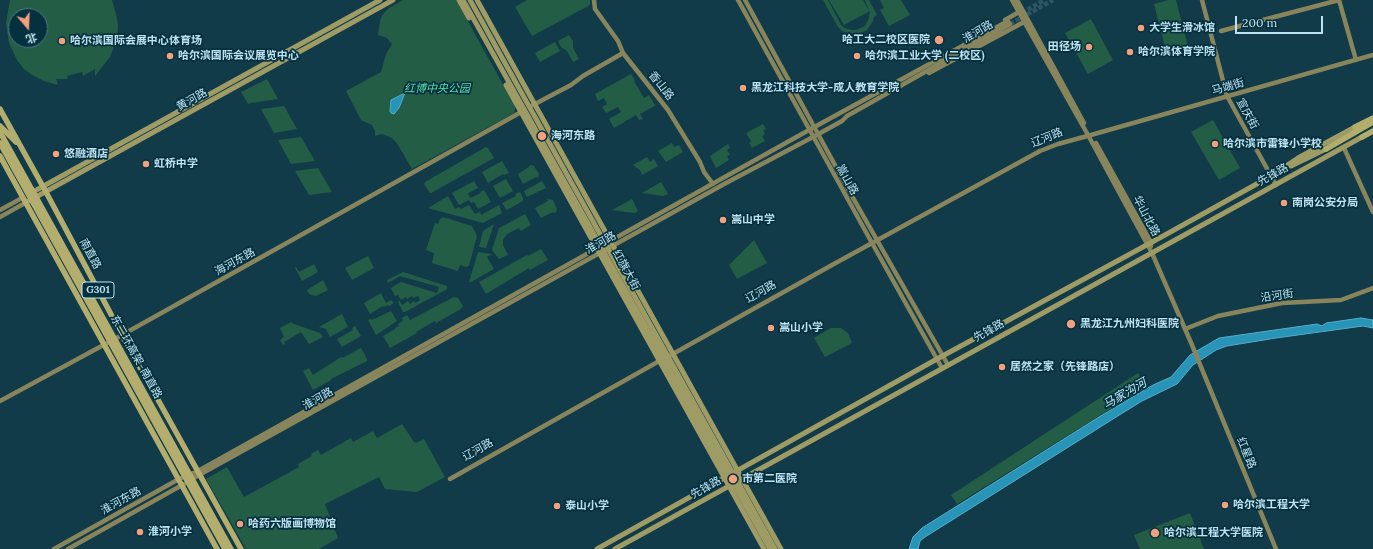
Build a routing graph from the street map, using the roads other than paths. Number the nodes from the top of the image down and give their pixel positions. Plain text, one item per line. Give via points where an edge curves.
1 (380, 0) edge
2 (393, 0) edge
3 (459, 0) edge
4 (463, 0) edge
5 (470, 0) edge
6 (477, 0) edge
7 (594, 0) edge
8 (738, 0) edge
9 (745, 0) edge
10 (1202, 0) edge
11 (1339, 0) edge
12 (1013, 1) edge
13 (1021, 14) junction
14 (1009, 22) tunnel mouth
15 (1024, 22) junction
16 (1221, 31) dead end
17 (624, 53) junction
18 (1373, 55) edge
19 (1356, 60) junction
20 (883, 93) junction
21 (1227, 96) junction
22 (535, 104) junction
23 (0, 109) edge
24 (525, 110) junction
25 (1373, 118) edge
26 (1373, 123) edge
27 (0, 127) edge
28 (815, 127) junction
29 (1356, 128) joint
30 (809, 130) junction
31 (1373, 131) edge
32 (0, 132) edge
33 (818, 134) junction
34 (1088, 134) junction
35 (813, 137) junction
36 (1362, 138) joint
37 (3, 142) edge
38 (22, 148) junction
39 (1344, 148) junction
40 (1326, 149) joint
41 (0, 156) edge
42 (1271, 176) junction
43 (713, 184) junction
44 (1276, 185) junction
45 (44, 189) junction
46 (24, 200) junction
47 (0, 210) edge
48 (1373, 212) edge
49 (0, 217) edge
50 (876, 239) junction
51 (871, 242) junction
52 (1148, 243) junction
53 (603, 245) junction
54 (606, 250) junction
55 (1152, 253) junction
56 (1373, 288) edge
57 (1184, 328) junction
58 (122, 335) junction
59 (104, 345) junction
60 (666, 357) junction
61 (943, 357) junction
62 (937, 359) junction
63 (948, 365) junction
64 (942, 368) junction
65 (0, 401) edge
66 (199, 473) junction
67 (731, 475) junction
68 (449, 478) dead end
69 (181, 482) junction
70 (735, 483) junction
71 (190, 497) junction
72 (54, 549) edge
73 (68, 549) edge
74 (217, 549) edge
75 (221, 549) edge
76 (225, 549) edge
77 (231, 549) edge
78 (240, 549) edge
79 (597, 549) edge
80 (616, 549) edge
81 (764, 549) edge
82 (770, 549) edge
83 (775, 549) edge
84 (781, 549) edge
85 (1276, 549) edge

1 - 45 main road, 黄河路
2 - 45 main road, 黄河路
3 - 24 main road, 红旗大街
4 - 24 main road, 红旗大街
5 - 24 main road, 红旗大街
6 - 22 main road, 红旗大街
7 - 17 main road, 香山路 via 595,9
8 - 30 main road, 嵩山路
9 - 28 main road, 嵩山路
10 - 21 main road, 宣庆街
11 - 16 main road
11 - 19 main road
12 - 13 main road
13 - 15 main road, 华山北路
13 - 20 main road via 905,75
13 - 34 main road, 华山北路
14 - 20 main road, 淮河路
15 - 20 main road via 910,84
15 - 34 main road, 华山北路
17 - 22 main road, 海河东路
17 - 43 main road, 香山路 via 668,110
18 - 19 main road, 马端街
19 - 21 main road, 马端街
20 - 28 main road, 淮河路
20 - 33 main road, 淮河路
21 - 34 main road, 马端街
21 - 42 main road, 宣庆街
22 - 24 main road, 海河东路
22 - 53 main road, 红旗大街
23 - 38 highway, 南直路 / G301
24 - 53 main road, 红旗大街
24 - 58 main road, 海河东路
25 - 29 highway, 先锋路
26 - 40 highway
27 - 37 highway, bridge
27 - 38 highway
28 - 30 main road, 淮河路
28 - 33 main road, 嵩山路
29 - 42 main road, 先锋路 via 1298,158
30 - 35 main road, 嵩山路
30 - 43 main road, 淮河路
31 - 36 highway, 先锋路
32 - 37 highway, 东二环高架-南直路, bridge
33 - 35 main road, 淮河路
33 - 50 main road, 嵩山路
34 - 50 main road, 辽河路 via 1040,151
34 - 52 main road, 华山北路
35 - 51 main road, 嵩山路
35 - 54 main road, 淮河路
36 - 39 main road, 先锋路
37 - 76 highway, 东二环高架-南直路, bridge
37 - 77 highway, 东二环高架-南直路, bridge
38 - 45 highway, 南直路 / G301
39 - 44 main road, 先锋路
39 - 48 main road
40 - 42 main road
41 - 46 highway, G301
42 - 44 main road, 宣庆街
42 - 52 main road, 先锋路
43 - 53 main road, 淮河路
44 - 55 main road, 先锋路
45 - 46 main road, 黄河路
45 - 58 highway, 南直路 / G301
46 - 47 main road, 黄河路
46 - 49 main road, 黄河路
46 - 59 highway, G301
50 - 51 main road, 辽河路
50 - 61 main road, 嵩山路
51 - 60 main road, 辽河路
51 - 62 main road, 嵩山路
52 - 55 main road, 华山北路
52 - 61 main road, 先锋路
53 - 54 main road, 红旗大街
53 - 54 main road, 红旗大街
53 - 66 main road, 淮河路
54 - 60 main road, 红旗大街
54 - 60 main road, 红旗大街
54 - 66 main road, 淮河路
55 - 57 main road, 华山北路
55 - 63 main road, 先锋路
56 - 57 main road, 沿河街 via 1341,300 1282,303 1218,316
57 - 85 main road, 红星路
58 - 59 main road, 海河东路
58 - 66 highway, 南直路 / G301
59 - 65 main road, 海河东路
59 - 69 highway, G301
60 - 67 main road, 红旗大街
60 - 67 main road, 红旗大街
60 - 68 main road, 辽河路
61 - 62 main road, 先锋路
61 - 63 main road, 嵩山路
62 - 64 main road, 嵩山路
62 - 67 main road, 先锋路
63 - 64 main road, 先锋路
64 - 70 main road, 先锋路
66 - 69 main road, 淮河东路
66 - 78 highway, G301
67 - 70 main road, 红旗大街
67 - 70 main road, 红旗大街
67 - 79 main road, 先锋路
69 - 71 highway, G301
69 - 72 main road, 淮河东路
69 - 73 main road, 淮河东路
70 - 80 main road, 先锋路
70 - 81 main road, 红旗大街
70 - 82 main road, 红旗大街
70 - 83 main road, 红旗大街
70 - 84 main road, 红旗大街
71 - 74 highway, G301
71 - 75 highway

